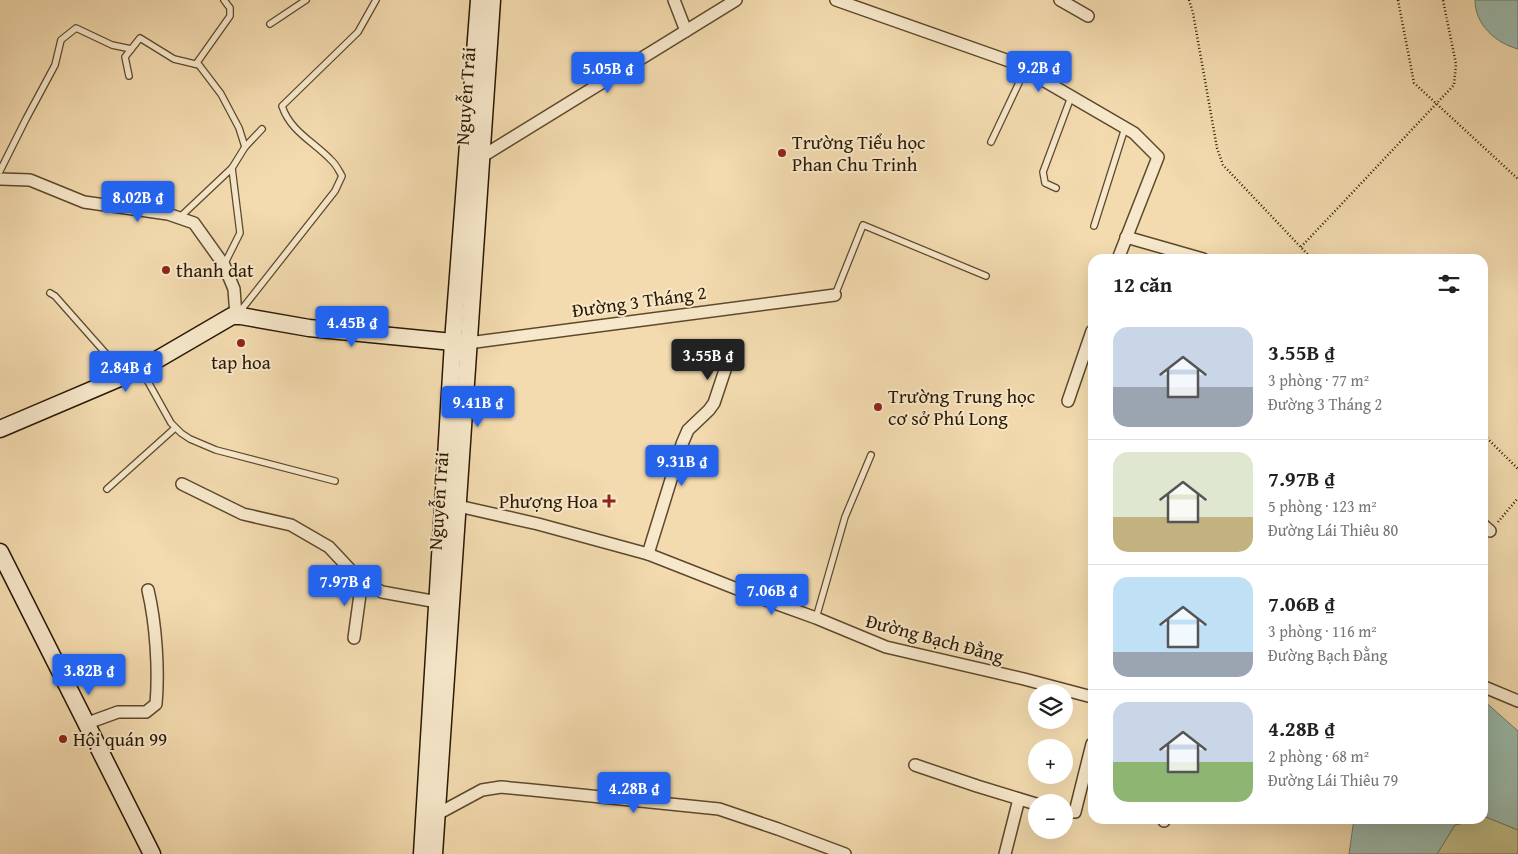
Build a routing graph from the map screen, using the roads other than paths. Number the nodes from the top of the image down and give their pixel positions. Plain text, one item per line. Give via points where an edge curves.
1 (224, 0) edge
2 (306, 0) edge
3 (376, 0) edge
4 (479, 0) edge
5 (492, 0) edge
6 (674, 0) edge
7 (736, 0) edge
8 (836, 0) edge
9 (1060, 0) edge
10 (1088, 16) dead end
11 (270, 24) dead end
12 (686, 31) junction
13 (132, 49) junction
14 (196, 64) junction
15 (1025, 70) junction
16 (129, 76) dead end
17 (1071, 97) junction
18 (1125, 128) junction
19 (262, 129) dead end
20 (991, 142) dead end
21 (245, 146) junction
22 (481, 157) junction
23 (466, 166) junction
24 (232, 168) junction
25 (0, 171) edge
26 (0, 179) edge
27 (1056, 188) dead end
28 (179, 218) junction
29 (1094, 226) dead end
30 (1126, 236) junction
31 (1120, 254) edge
32 (1186, 254) edge
33 (224, 265) junction
34 (986, 276) dead end
35 (50, 293) dead end
36 (835, 294) joint
37 (239, 316) junction
38 (460, 343) junction
39 (1088, 344) edge
40 (728, 361) dead end
41 (141, 369) junction
42 (126, 376) junction
43 (1068, 401) dead end
44 (175, 428) junction
45 (0, 430) edge
46 (871, 455) dead end
47 (335, 480) dead end
48 (182, 484) dead end
49 (107, 489) dead end
50 (458, 506) junction
51 (0, 552) edge
52 (648, 554) junction
53 (362, 580) junction
54 (148, 590) dead end
55 (445, 603) junction
56 (816, 618) junction
57 (354, 638) dead end
58 (1488, 688) edge
59 (1088, 696) edge
60 (1517, 700) edge
61 (85, 724) junction
62 (1088, 756) edge
63 (916, 765) dead end
64 (1019, 799) junction
65 (1073, 800) edge
66 (1028, 802) edge
67 (430, 818) junction
68 (839, 853) edge
69 (152, 854) edge
70 (422, 854) edge
71 (434, 854) edge
72 (1005, 854) edge

1 - 14 lane via 230,8 230,16
2 - 11 lane
3 - 37 lane via 358,32 282,106 285,116 304,138 332,160 342,176 335,191
4 - 23 main road, Nguyễn Trãi
5 - 22 main road, Nguyễn Trãi
6 - 12 street
7 - 12 street
8 - 15 street via 1012,62
9 - 10 street
12 - 22 street
13 - 14 lane via 140,38 174,59
13 - 16 lane via 125,57
13 - 25 lane via 112,46 76,28 61,40 55,65
14 - 21 lane via 221,94
15 - 17 street
15 - 20 lane
17 - 18 street
17 - 27 lane via 1043,172 1045,183
18 - 29 lane
18 - 30 street via 1158,157
19 - 21 lane
21 - 24 lane
22 - 23 street
22 - 38 main road, Nguyễn Trãi
23 - 38 main road, Nguyễn Trãi
24 - 28 lane
24 - 33 lane via 240,233
26 - 28 street via 30,180 84,202
28 - 33 street via 194,223
30 - 31 street
30 - 32 street
33 - 37 street via 234,288
34 - 36 lane, Đường 3 Tháng 2 via 863,225
35 - 42 lane
36 - 38 street, Đường 3 Tháng 2
37 - 38 main road, Đường 3 Tháng 2 via 309,328
37 - 41 main road via 225,319
38 - 50 main road, Nguyễn Trãi
38 - 55 main road, Nguyễn Trãi
39 - 43 street
40 - 52 street via 714,404 688,430 682,444
41 - 42 main road
41 - 44 lane
42 - 45 main road
44 - 47 lane via 216,450
44 - 49 lane
46 - 56 lane via 845,517
48 - 53 street via 243,514 291,525 329,547
50 - 52 street, Đường Bạch Đằng
50 - 55 main road, Nguyễn Trãi
51 - 61 main road
52 - 56 street, Đường Bạch Đằng
53 - 55 street via 382,592
53 - 57 street
54 - 61 street via 152,610 156,704 146,712 118,712
55 - 67 main road, Nguyễn Trãi
56 - 59 street, Đường Bạch Đằng via 886,647
58 - 60 street
61 - 69 main road
62 - 65 street
63 - 64 street
64 - 66 street
64 - 72 street
67 - 68 street via 482,790 501,787 719,809
67 - 70 main road, Nguyễn Trãi
67 - 71 main road, Nguyễn Trãi

